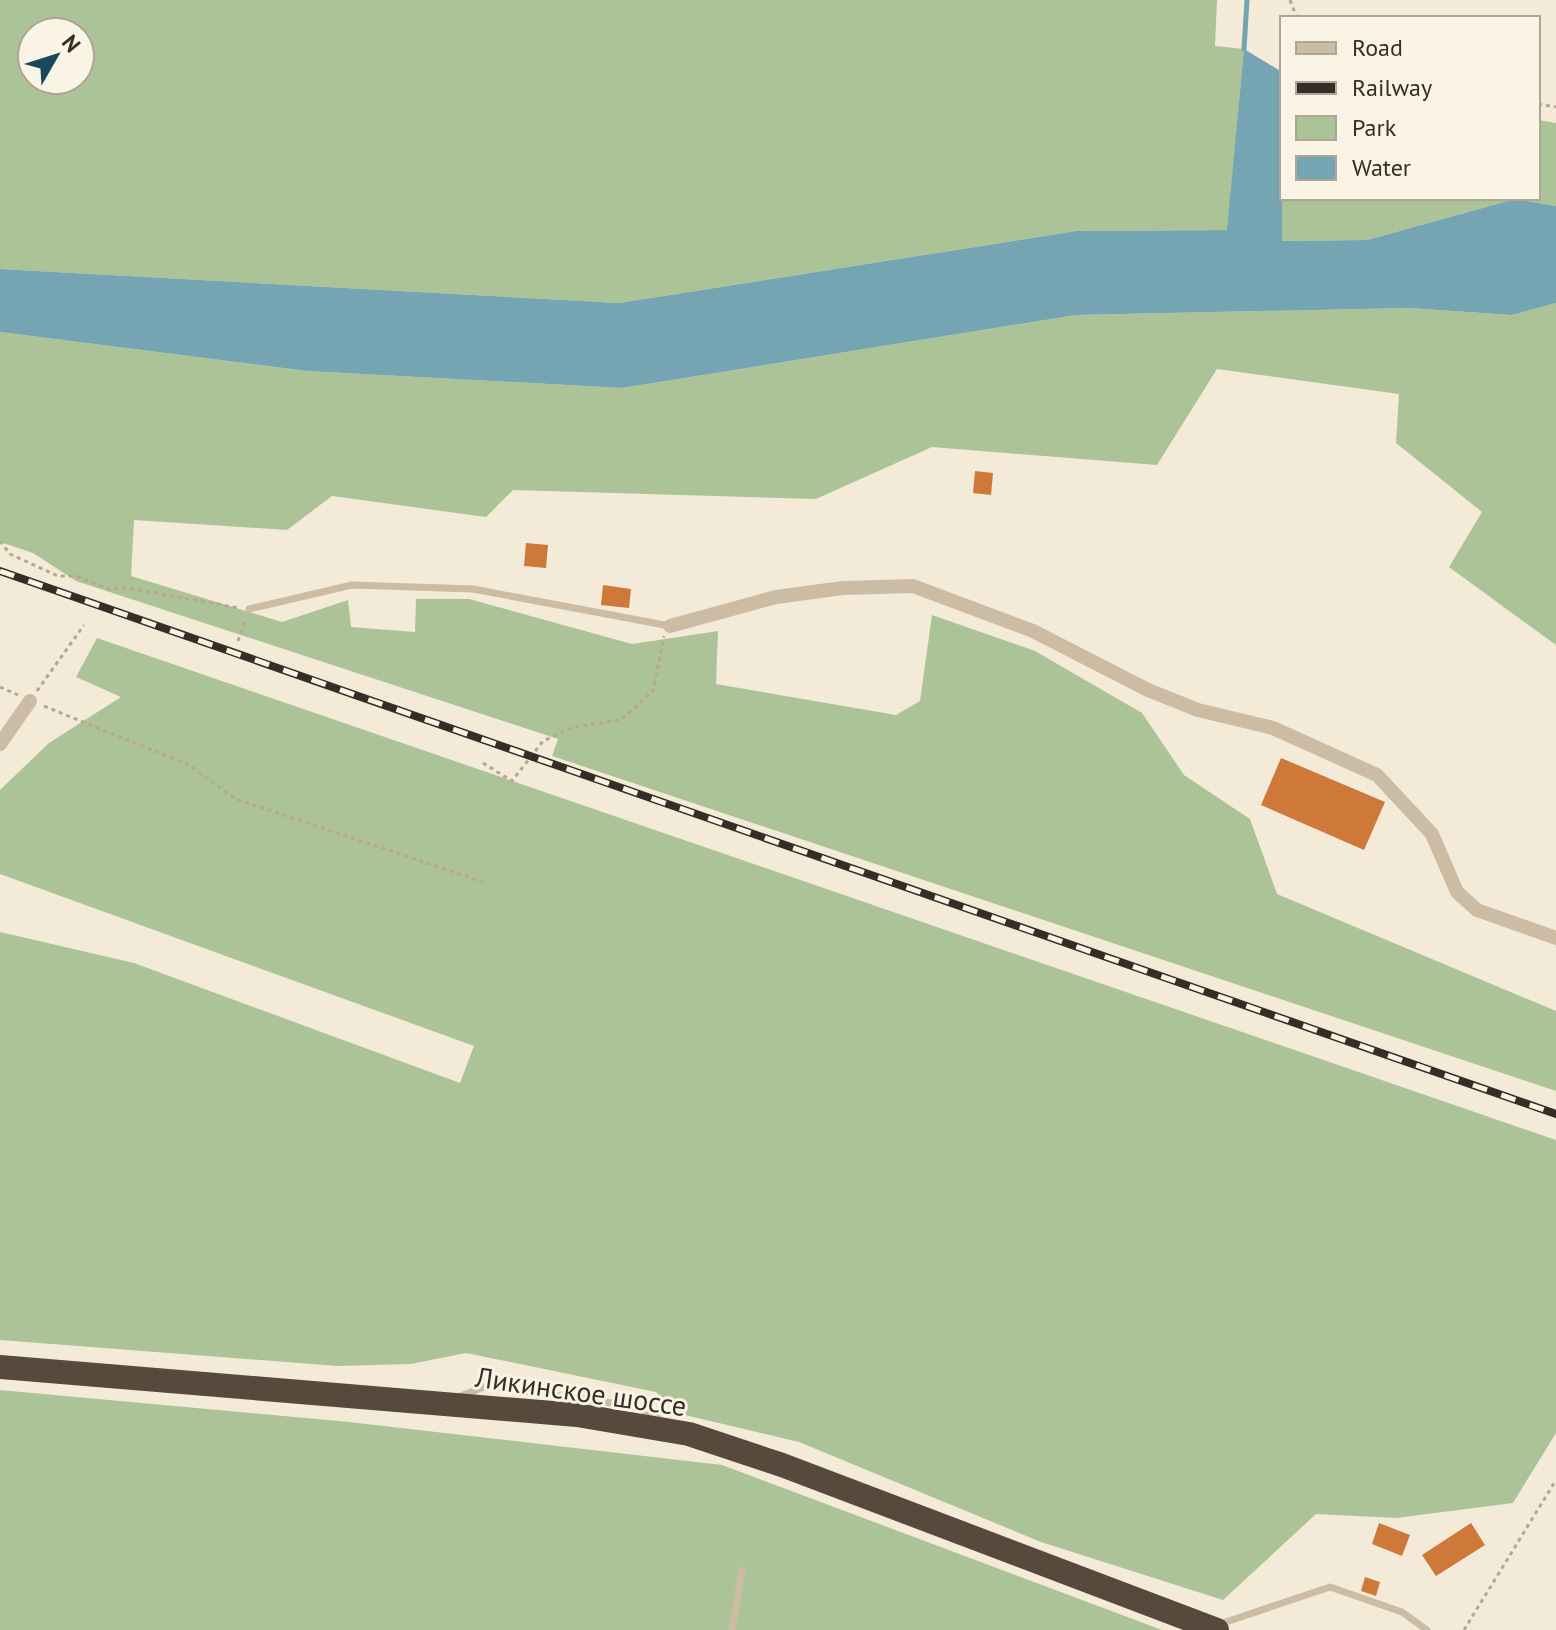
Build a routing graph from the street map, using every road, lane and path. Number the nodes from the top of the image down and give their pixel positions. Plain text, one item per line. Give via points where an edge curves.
1 (0, 541) edge
2 (249, 609) junction
3 (84, 625) dead end
4 (670, 626) junction
5 (238, 641) dead end
6 (0, 687) edge
7 (30, 701) junction
8 (0, 744) edge
9 (483, 763) dead end
10 (486, 883) dead end
11 (1556, 938) edge
12 (0, 1367) edge
13 (1556, 1480) edge
14 (742, 1570) dead end
15 (1213, 1629) edge
16 (732, 1630) edge
17 (1427, 1630) edge
18 (1464, 1630) edge

1 - 2 path via 10,554 58,576 76,576 109,589
2 - 4 lane via 352,585 473,589
2 - 5 path
3 - 7 path
4 - 9 path via 661,640 653,691 621,720 574,727 543,741 512,781
4 - 11 street via 776,597 913,586 1033,631 1161,695 1273,728 1377,775 1432,834 1457,892 1477,910
6 - 7 path
7 - 8 street
7 - 10 path via 187,764 236,799
12 - 15 highway, Ликинское шоссе via 577,1415 689,1434
13 - 18 path
14 - 16 lane
15 - 17 lane via 1330,1587 1402,1612

